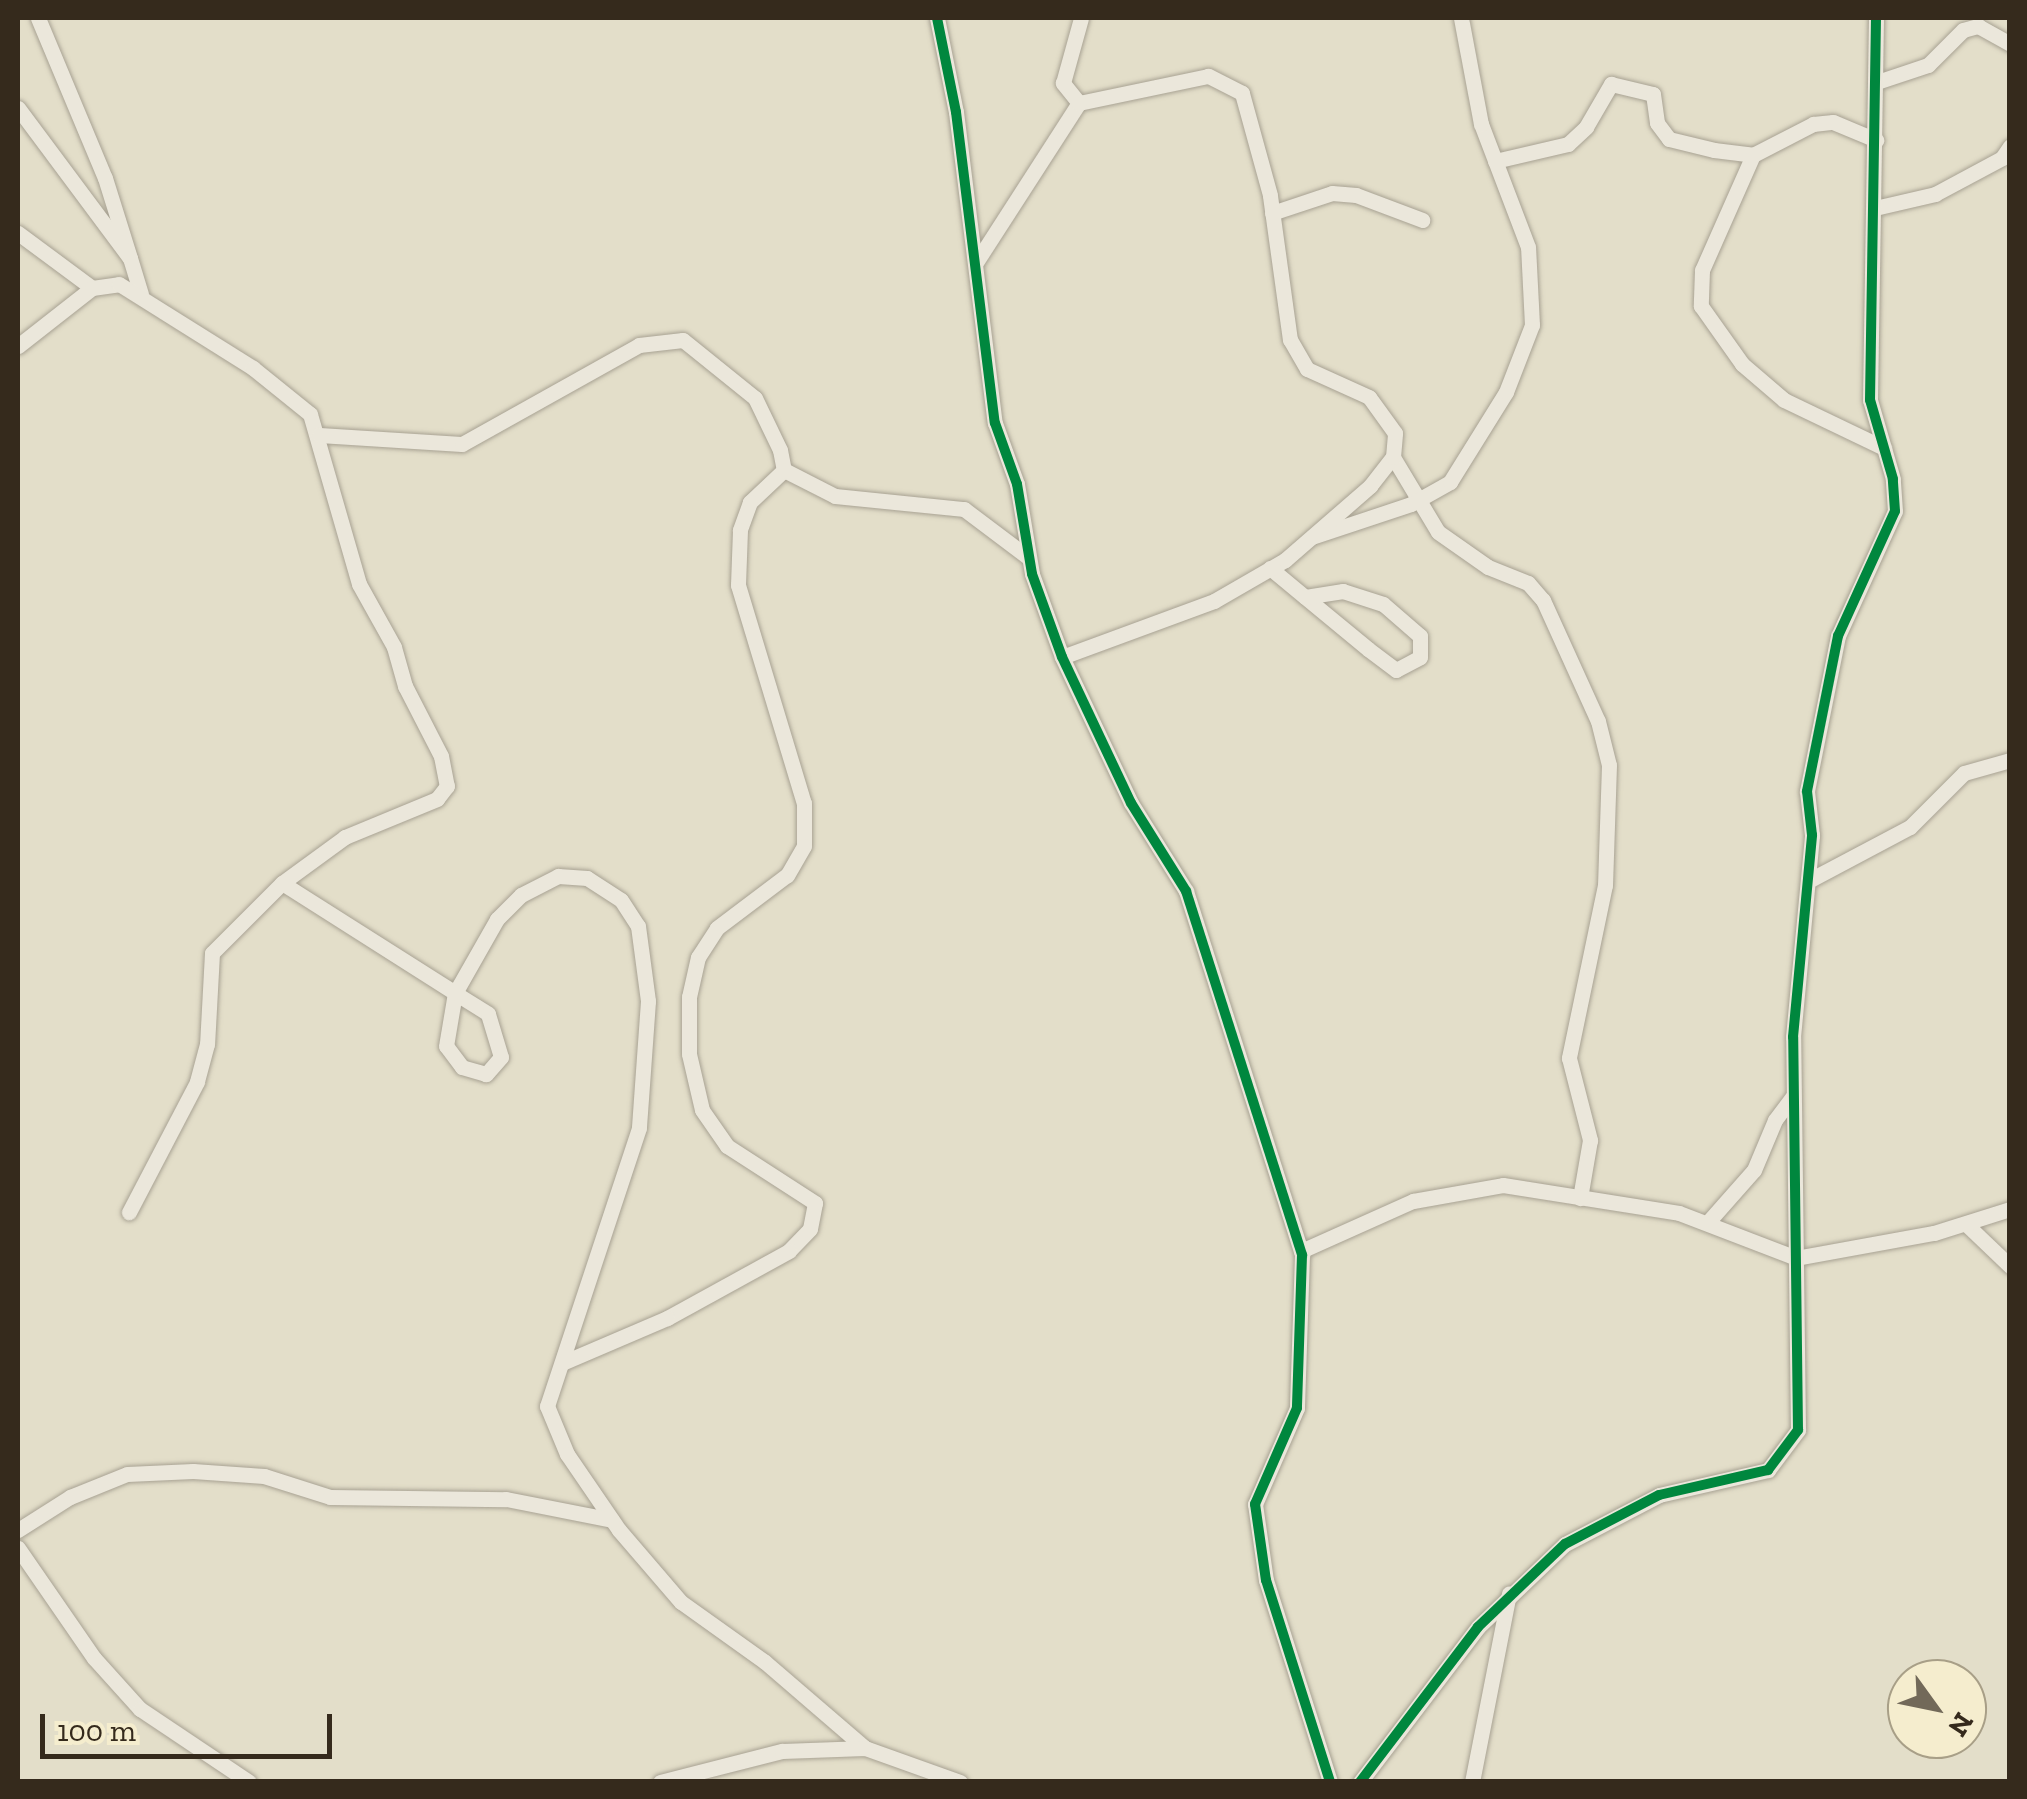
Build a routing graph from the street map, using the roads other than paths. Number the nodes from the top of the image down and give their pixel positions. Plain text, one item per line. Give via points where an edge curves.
1 (38, 18) edge
2 (937, 18) edge
3 (1081, 18) edge
4 (1461, 18) edge
5 (1876, 18) edge
6 (2010, 44) edge
7 (1877, 82) junction
8 (1078, 103) junction
9 (18, 108) edge
10 (1876, 140) junction
11 (1753, 155) junction
12 (2006, 158) edge
13 (1495, 161) junction
14 (1875, 208) junction
15 (1272, 212) junction
16 (1422, 220) dead end
17 (18, 233) edge
18 (130, 258) junction
19 (977, 261) junction
20 (92, 288) junction
21 (141, 294) junction
22 (18, 346) edge
23 (319, 435) junction
24 (1884, 448) junction
25 (1392, 457) junction
26 (784, 470) junction
27 (1419, 500) junction
28 (1304, 539) junction
29 (1029, 558) junction
30 (1270, 568) junction
31 (1305, 597) junction
32 (1062, 658) junction
33 (2010, 760) edge
34 (1808, 881) junction
35 (282, 883) junction
36 (455, 993) junction
37 (1793, 1096) junction
38 (1580, 1198) junction
39 (2010, 1209) edge
40 (129, 1212) dead end
41 (1708, 1222) junction
42 (1966, 1224) junction
43 (1301, 1251) junction
44 (1796, 1258) junction
45 (2010, 1266) edge
46 (562, 1363) junction
47 (612, 1520) junction
48 (18, 1530) edge
49 (18, 1548) edge
50 (1509, 1594) junction
51 (865, 1748) junction
52 (248, 1782) edge
53 (660, 1782) edge
54 (960, 1782) edge
55 (1330, 1782) edge
56 (1360, 1782) edge
57 (1472, 1782) edge

1 - 18 street via 105,178
2 - 19 street
3 - 8 street via 1063,84
4 - 13 street via 1480,124
5 - 7 street
6 - 7 street via 1978,26 1963,30 1928,65
7 - 10 street
8 - 15 street via 1147,84 1208,76 1224,81 1242,93
8 - 19 street
9 - 18 street
10 - 11 street via 1823,123
10 - 14 street
11 - 13 street via 1668,139 1657,123 1653,94 1611,84 1568,144
11 - 24 street via 1702,270 1701,306 1742,364 1784,400
12 - 14 street via 1911,204
13 - 27 street via 1528,247 1532,325 1506,392 1450,482
14 - 24 street via 1870,400
15 - 16 street via 1344,194
15 - 25 street via 1290,340 1308,369 1387,414 1396,433
17 - 20 street
18 - 21 street
19 - 29 street via 995,423 1017,484
20 - 21 street via 119,284
20 - 22 street
21 - 23 street via 290,394
23 - 26 street via 462,444 639,345 683,340 755,398 771,423
23 - 35 street via 359,584 394,647 447,786 437,800 345,837
24 - 34 street via 1895,511 1838,636 1807,792
25 - 27 street
25 - 28 street via 1370,486
26 - 29 street via 836,496 964,509
26 - 46 street via 750,502 740,530 738,585 804,803 804,846 787,876 716,928 698,957 689,997 689,1054 702,1110 726,1146 815,1203 810,1229 789,1250 666,1318
27 - 28 street
27 - 38 street via 1438,532 1488,567 1528,584 1543,600 1592,702 1605,748 1605,885 1569,1058 1590,1140
28 - 30 street
29 - 32 street
30 - 31 street
30 - 32 street via 1214,601
31 - 31 street via 1396,670 1420,657 1420,636 1383,604 1343,591
32 - 43 street via 1131,803 1186,892
33 - 34 street via 1964,773 1910,827
34 - 37 street via 1798,942
35 - 36 street
35 - 40 street via 212,953 207,1044 197,1082
36 - 36 street via 446,1046 471,1072 494,1070 501,1041 488,1014
36 - 46 street via 497,919 520,896 558,876 587,878 622,900 638,926 648,1002 639,1128
37 - 41 street via 1754,1170
37 - 44 street
38 - 41 street
38 - 43 street via 1503,1185 1467,1188 1413,1201
39 - 42 street
41 - 44 street
42 - 44 street
42 - 45 street
43 - 55 street via 1297,1408 1255,1504 1266,1580
44 - 50 street via 1798,1430 1784,1455 1768,1470 1660,1495 1565,1544
46 - 47 street via 547,1406 567,1454
47 - 48 street via 506,1499 330,1497 264,1476 193,1470 128,1474 70,1496
47 - 51 street via 681,1602
49 - 52 street via 94,1658 140,1709
50 - 56 street via 1420,1695
50 - 57 street
51 - 53 street via 782,1751
51 - 54 street

